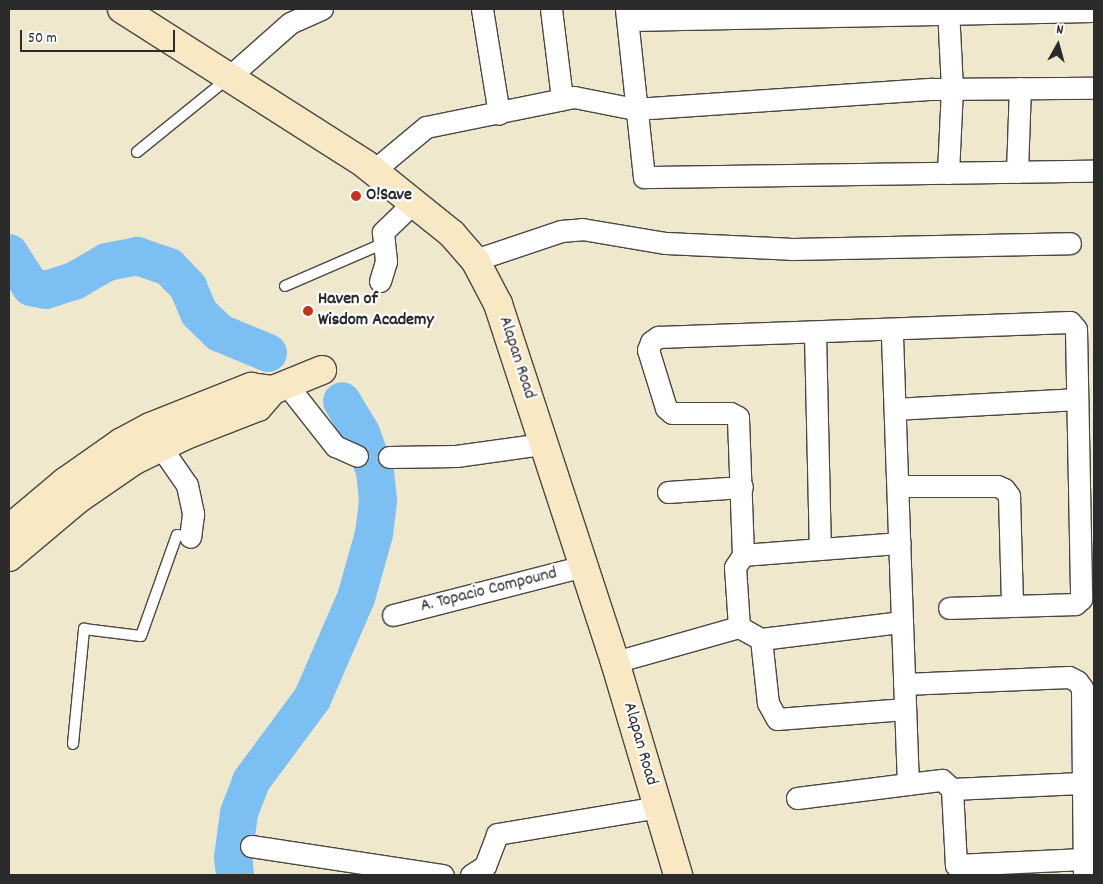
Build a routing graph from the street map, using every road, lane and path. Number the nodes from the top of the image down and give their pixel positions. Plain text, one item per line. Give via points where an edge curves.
1 (122, 9) edge
2 (322, 9) edge
3 (482, 9) edge
4 (551, 9) edge
5 (1054, 10) edge
6 (948, 11) edge
7 (1094, 11) edge
8 (627, 14) edge
9 (229, 77) junction
10 (952, 88) junction
11 (1020, 88) junction
12 (1094, 88) edge
13 (562, 99) junction
14 (635, 109) junction
15 (499, 114) junction
16 (137, 152) dead end
17 (374, 171) junction
18 (1094, 171) edge
19 (1017, 172) junction
20 (948, 173) junction
21 (413, 203) junction
22 (1070, 243) dead end
23 (382, 244) junction
24 (487, 256) junction
25 (380, 281) dead end
26 (285, 286) dead end
27 (892, 330) junction
28 (815, 333) junction
29 (322, 370) dead end
30 (280, 388) junction
31 (1077, 399) junction
32 (895, 409) junction
33 (543, 444) junction
34 (160, 446) junction
35 (357, 456) dead end
36 (389, 457) dead end
37 (898, 486) junction
38 (742, 487) junction
39 (668, 492) dead end
40 (9, 529) edge
41 (190, 537) joint
42 (900, 543) junction
43 (820, 549) junction
44 (743, 555) junction
45 (9, 558) edge
46 (584, 566) junction
47 (1012, 605) junction
48 (949, 608) dead end
49 (393, 615) dead end
50 (902, 622) junction
51 (739, 627) junction
52 (761, 639) junction
53 (616, 662) junction
54 (904, 684) junction
55 (905, 709) junction
56 (74, 744) dead end
57 (1081, 783) junction
58 (908, 784) junction
59 (952, 789) junction
60 (797, 798) dead end
61 (658, 807) junction
62 (251, 846) dead end
63 (1084, 867) edge
64 (956, 870) edge
65 (443, 875) edge
66 (471, 875) edge
67 (678, 875) edge

1 - 9 street, Alapan Road
2 - 9 street via 290,23
3 - 15 street
4 - 13 street
5 - 6 street
5 - 7 street
6 - 8 street
6 - 10 street
8 - 14 street
9 - 16 lane
9 - 17 street, Alapan Road
10 - 11 street
10 - 14 street
10 - 20 street
11 - 12 street
11 - 19 street
13 - 14 street via 574,97
13 - 15 street
14 - 20 street via 644,177
15 - 17 street via 426,127
17 - 21 street, Alapan Road
18 - 19 street
19 - 20 street
21 - 23 street via 383,232
21 - 24 street, Alapan Road
22 - 24 street via 792,249 666,243 582,229 562,231
23 - 25 street via 386,261
23 - 26 lane
24 - 33 street, Alapan Road via 498,304
27 - 28 street
27 - 31 street via 1070,322 1076,329
27 - 32 street
28 - 38 street via 658,338 651,342 648,350 666,408 672,413 730,413 738,417
28 - 43 street
29 - 30 street
30 - 34 street via 258,407
30 - 35 street via 335,446
30 - 40 street via 251,387 150,427 122,442 65,482
31 - 32 street
31 - 47 street via 1083,592 1075,604
32 - 37 street
33 - 36 street via 456,456
33 - 46 street, Alapan Road
34 - 41 street via 187,485 193,514
34 - 45 street via 78,499
37 - 42 street
37 - 47 street via 997,486 1004,489 1009,496
38 - 39 street
38 - 44 street
41 - 56 lane via 177,535 141,636 84,629
42 - 43 street
42 - 50 street
43 - 44 street
44 - 51 street via 735,567
46 - 49 street, A. Topacio Compound
46 - 53 street, Alapan Road
47 - 48 street
50 - 52 street
50 - 54 street
51 - 52 street
51 - 53 street
52 - 55 street via 768,703 777,719
53 - 61 street, Alapan Road
54 - 55 street
54 - 57 street via 1069,677 1077,681 1082,688
55 - 58 street
57 - 59 street
57 - 63 street
58 - 59 street via 942,780
58 - 60 street
59 - 64 street
61 - 66 street via 498,834 485,866
61 - 67 street, Alapan Road
62 - 65 street
63 - 64 street

